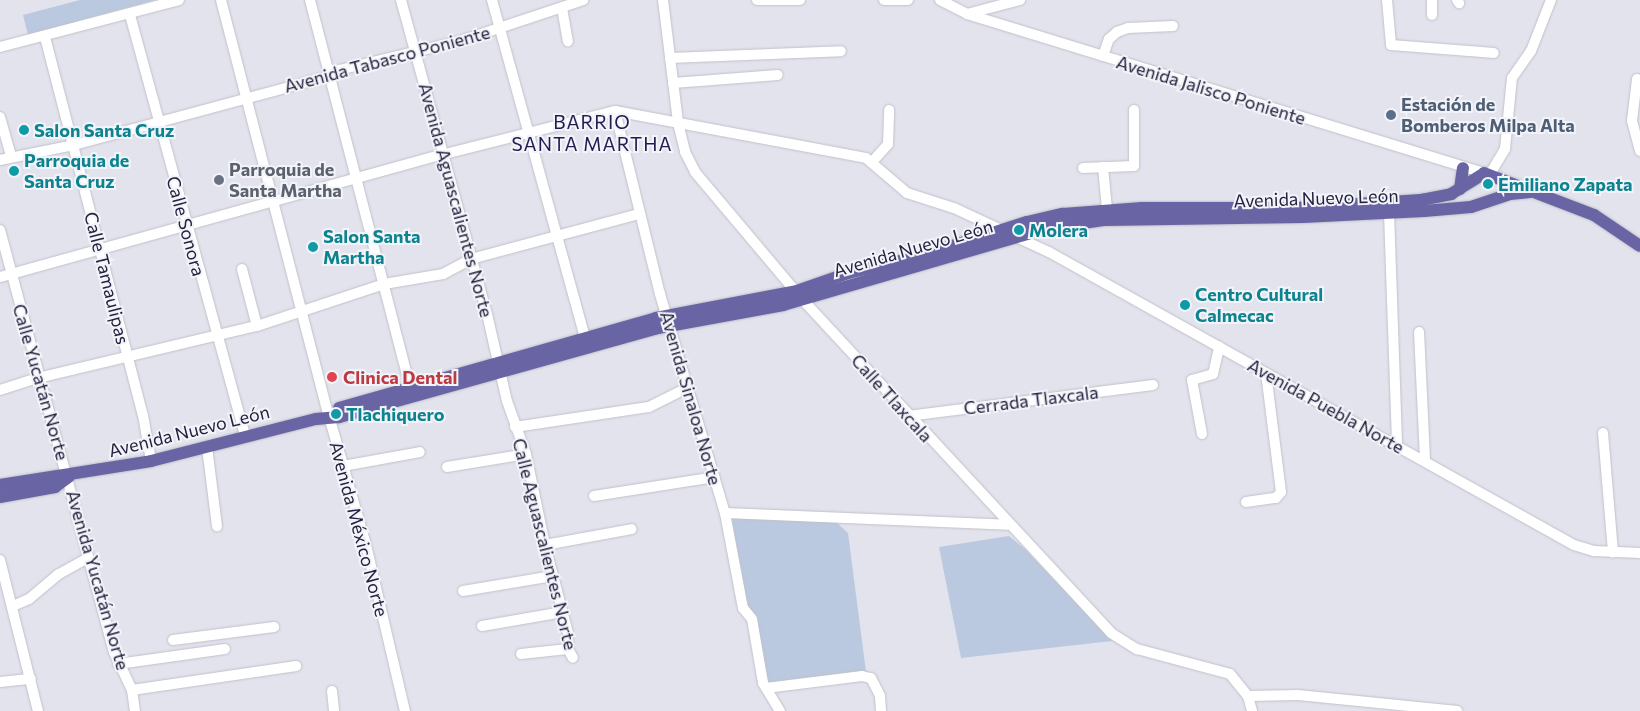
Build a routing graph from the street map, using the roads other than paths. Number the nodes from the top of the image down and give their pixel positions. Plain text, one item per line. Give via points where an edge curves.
1 (179, 0) edge
2 (221, 0) edge
3 (310, 0) edge
4 (401, 0) edge
5 (492, 0) edge
6 (583, 0) edge
7 (756, 0) edge
8 (800, 0) edge
9 (884, 0) edge
10 (908, 0) edge
11 (940, 0) edge
12 (1020, 0) edge
13 (1387, 0) edge
14 (1432, 0) edge
15 (1551, 0) edge
16 (665, 1) edge
17 (562, 8) junction
18 (967, 14) junction
19 (130, 15) junction
20 (1432, 15) dead end
21 (1173, 26) dead end
22 (498, 28) junction
23 (45, 37) junction
24 (568, 42) dead end
25 (0, 47) edge
26 (416, 50) junction
27 (841, 51) dead end
28 (1494, 53) dead end
29 (1103, 56) junction
30 (670, 58) junction
31 (778, 75) dead end
32 (330, 76) junction
33 (1637, 79) dead end
34 (674, 83) junction
35 (247, 97) junction
36 (889, 110) dead end
37 (1134, 110) dead end
38 (616, 111) junction
39 (0, 117) edge
40 (158, 124) junction
41 (678, 124) junction
42 (527, 132) junction
43 (74, 145) junction
44 (1640, 151) edge
45 (441, 155) junction
46 (11, 156) junction
47 (0, 160) edge
48 (872, 162) junction
49 (1104, 167) junction
50 (1083, 168) dead end
51 (1463, 168) junction
52 (1491, 175) junction
53 (358, 178) junction
54 (1460, 189) junction
55 (1530, 192) junction
56 (274, 201) junction
57 (1487, 202) junction
58 (1107, 209) junction
59 (1389, 213) junction
60 (639, 214) junction
61 (186, 226) junction
62 (1004, 229) junction
63 (0, 230) edge
64 (555, 236) junction
65 (1018, 236) junction
66 (1640, 246) edge
67 (100, 250) junction
68 (472, 259) junction
69 (242, 269) dead end
70 (11, 274) junction
71 (0, 277) edge
72 (384, 284) junction
73 (800, 295) junction
74 (302, 311) junction
75 (669, 320) junction
76 (257, 326) junction
77 (1419, 332) dead end
78 (215, 335) junction
79 (587, 345) junction
80 (1219, 347) junction
81 (128, 359) junction
82 (499, 367) junction
83 (1266, 373) junction
84 (38, 378) junction
85 (1153, 385) dead end
86 (689, 388) junction
87 (0, 390) edge
88 (411, 391) junction
89 (325, 416) junction
90 (908, 416) junction
91 (516, 427) junction
92 (1603, 433) dead end
93 (1202, 434) dead end
94 (245, 436) junction
95 (1397, 446) junction
96 (207, 447) junction
97 (420, 452) dead end
98 (526, 454) junction
99 (1425, 460) junction
100 (151, 461) junction
101 (343, 466) junction
102 (447, 467) dead end
103 (69, 477) junction
104 (714, 477) junction
105 (0, 486) edge
106 (594, 496) dead end
107 (0, 497) edge
108 (1246, 502) dead end
109 (725, 514) junction
110 (1009, 525) junction
111 (217, 526) dead end
112 (632, 529) dead end
113 (545, 545) junction
114 (1613, 553) junction
115 (1640, 553) edge
116 (88, 558) junction
117 (0, 560) edge
118 (553, 576) junction
119 (464, 591) dead end
120 (12, 606) junction
121 (563, 612) junction
122 (482, 626) dead end
123 (274, 627) dead end
124 (202, 636) junction
125 (174, 640) dead end
126 (224, 649) dead end
127 (206, 651) junction
128 (521, 654) dead end
129 (118, 664) junction
130 (296, 666) dead end
131 (31, 679) junction
132 (0, 682) edge
133 (765, 686) junction
134 (132, 690) junction
135 (332, 691) dead end
136 (1248, 696) junction
137 (1366, 706) edge
138 (38, 711) edge
139 (135, 711) edge
140 (334, 711) edge
141 (405, 711) edge
142 (780, 711) edge
143 (881, 711) edge
144 (1252, 711) edge
145 (1457, 711) edge

1 - 19 street
2 - 35 street, Avenida México Norte
3 - 32 street
4 - 26 street, Avenida Aguascalientes Norte
5 - 22 street
6 - 17 street, Avenida Tabasco Poniente
7 - 8 street
9 - 10 street
11 - 18 street, Avenida Jalisco Poniente
12 - 18 street
13 - 28 street via 1391,45
14 - 20 street
15 - 52 street via 1531,51 1512,78 1505,149
16 - 30 street, Calle Tlaxcala
17 - 22 street, Avenida Tabasco Poniente
17 - 24 street
18 - 29 street, Avenida Jalisco Poniente
19 - 23 street
19 - 40 street, Calle Sonora
21 - 29 street via 1128,28 1117,32 1109,39
22 - 26 street, Avenida Tabasco Poniente via 460,41
22 - 42 street
23 - 25 street
23 - 43 street, Calle Tamaulipas
26 - 32 street, Avenida Tabasco Poniente via 339,70
26 - 45 street, Avenida Aguascalientes Norte
27 - 30 street
29 - 51 street, Avenida Jalisco Poniente
30 - 34 street, Calle Tlaxcala
31 - 34 street
32 - 35 street, Avenida Tabasco Poniente
32 - 53 street
33 - 44 street via 1632,121
34 - 41 street, Calle Tlaxcala
35 - 40 street, Avenida Tabasco Poniente
35 - 56 street, Avenida México Norte
36 - 48 street via 888,144
37 - 49 street via 1134,166
38 - 41 street
38 - 42 street
38 - 60 street, Avenida Sinaloa Norte
39 - 46 street
40 - 43 street, Avenida Tabasco Poniente
40 - 61 street, Calle Sonora
41 - 48 street via 860,156
41 - 73 street, Calle Tlaxcala via 685,152 695,172
42 - 45 street
42 - 64 street
43 - 46 street, Avenida Tabasco Poniente
43 - 67 street, Calle Tamaulipas
45 - 53 street
45 - 68 street, Avenida Aguascalientes Norte
46 - 47 street, Avenida Tabasco Poniente
48 - 62 street, Avenida Puebla Norte via 907,193
49 - 50 street
49 - 58 street
51 - 52 street, Avenida Jalisco Poniente
51 - 54 main road
52 - 54 main road, Avenida Nuevo León
52 - 55 main road
52 - 57 main road via 1497,192
53 - 56 street
53 - 72 street
54 - 58 main road, Avenida Nuevo León via 1437,198 1327,207
55 - 57 main road, Avenida Nuevo León
55 - 66 main road via 1594,214
56 - 61 street
56 - 74 street, Avenida México Norte
57 - 59 main road, Avenida Nuevo León via 1457,209
58 - 62 main road, Avenida Nuevo León via 1063,214
59 - 65 main road, Avenida Nuevo León via 1106,220 1048,228
59 - 95 street
60 - 64 street
60 - 75 street, Avenida Sinaloa Norte
61 - 67 street
61 - 78 street, Calle Sonora
62 - 65 street, Avenida Puebla Norte
62 - 73 main road, Avenida Nuevo León via 955,247 848,273
63 - 70 street, Calle Yucatán Norte
64 - 68 street
64 - 79 street
65 - 73 main road, Avenida Nuevo León
65 - 80 street, Avenida Puebla Norte
67 - 70 street
67 - 81 street, Calle Tamaulipas
68 - 72 street via 443,274
68 - 82 street, Avenida Aguascalientes Norte
69 - 76 street
70 - 71 street
70 - 84 street, Calle Yucatán Norte
72 - 74 street
72 - 88 street
73 - 75 main road, Avenida Nuevo León
73 - 90 street, Calle Tlaxcala
74 - 76 street
74 - 89 street, Avenida México Norte
75 - 79 main road, Avenida Nuevo León
75 - 86 street, Avenida Sinaloa Norte
76 - 78 street
77 - 99 street
78 - 81 street
78 - 94 street, Calle Sonora
79 - 82 main road, Avenida Nuevo León
80 - 83 street, Avenida Puebla Norte
80 - 93 street via 1213,374 1192,380
81 - 84 street
81 - 100 street, Calle Tamaulipas
82 - 88 main road, Avenida Nuevo León
82 - 91 street, Calle Aguascalientes Norte
83 - 95 street, Avenida Puebla Norte
83 - 108 street via 1281,492 1276,498
84 - 87 street
84 - 103 street, Calle Yucatán Norte
85 - 90 street, Cerrada Tlaxcala
86 - 91 street via 649,407
86 - 104 street, Avenida Sinaloa Norte
88 - 89 main road, Avenida Nuevo León
89 - 94 main road, Avenida Nuevo León
89 - 101 street, Avenida México Norte
90 - 110 street, Calle Tlaxcala
91 - 98 street, Calle Aguascalientes Norte
92 - 114 street
94 - 96 main road, Avenida Nuevo León
95 - 99 street, Avenida Puebla Norte
96 - 100 main road, Avenida Nuevo León
96 - 111 street
97 - 101 street
98 - 102 street
98 - 113 street, Calle Aguascalientes Norte
99 - 114 street, Avenida Puebla Norte via 1574,545
100 - 103 main road, Avenida Nuevo León
101 - 141 street, Avenida México Norte
103 - 105 main road, Avenida Nuevo León
103 - 107 main road, Avenida Nuevo León via 55,487
103 - 116 street, Avenida Yucatán Norte
104 - 106 street
104 - 109 street, Avenida Sinaloa Norte
109 - 110 street
109 - 133 street, Avenida Sinaloa Norte via 741,603 752,619
110 - 136 street, Calle Tlaxcala via 1123,642 1137,649 1230,674
112 - 113 street
113 - 118 street, Calle Aguascalientes Norte
114 - 115 street, Avenida Puebla Norte
116 - 120 street via 59,574 29,599
116 - 129 street, Avenida Yucatán Norte
117 - 120 street
118 - 119 street
118 - 121 street, Calle Aguascalientes Norte
120 - 131 street
121 - 122 street
121 - 128 street, Calle Aguascalientes Norte via 570,653
123 - 124 street
124 - 125 street
124 - 127 street
126 - 127 street
127 - 129 street
129 - 134 street, Avenida Yucatán Norte
130 - 134 street
131 - 132 street
131 - 138 street
133 - 142 street
133 - 143 street via 862,676 871,678 878,690
134 - 139 street, Avenida Yucatán Norte
135 - 140 street
136 - 137 street via 1298,695
136 - 144 street
137 - 145 street

